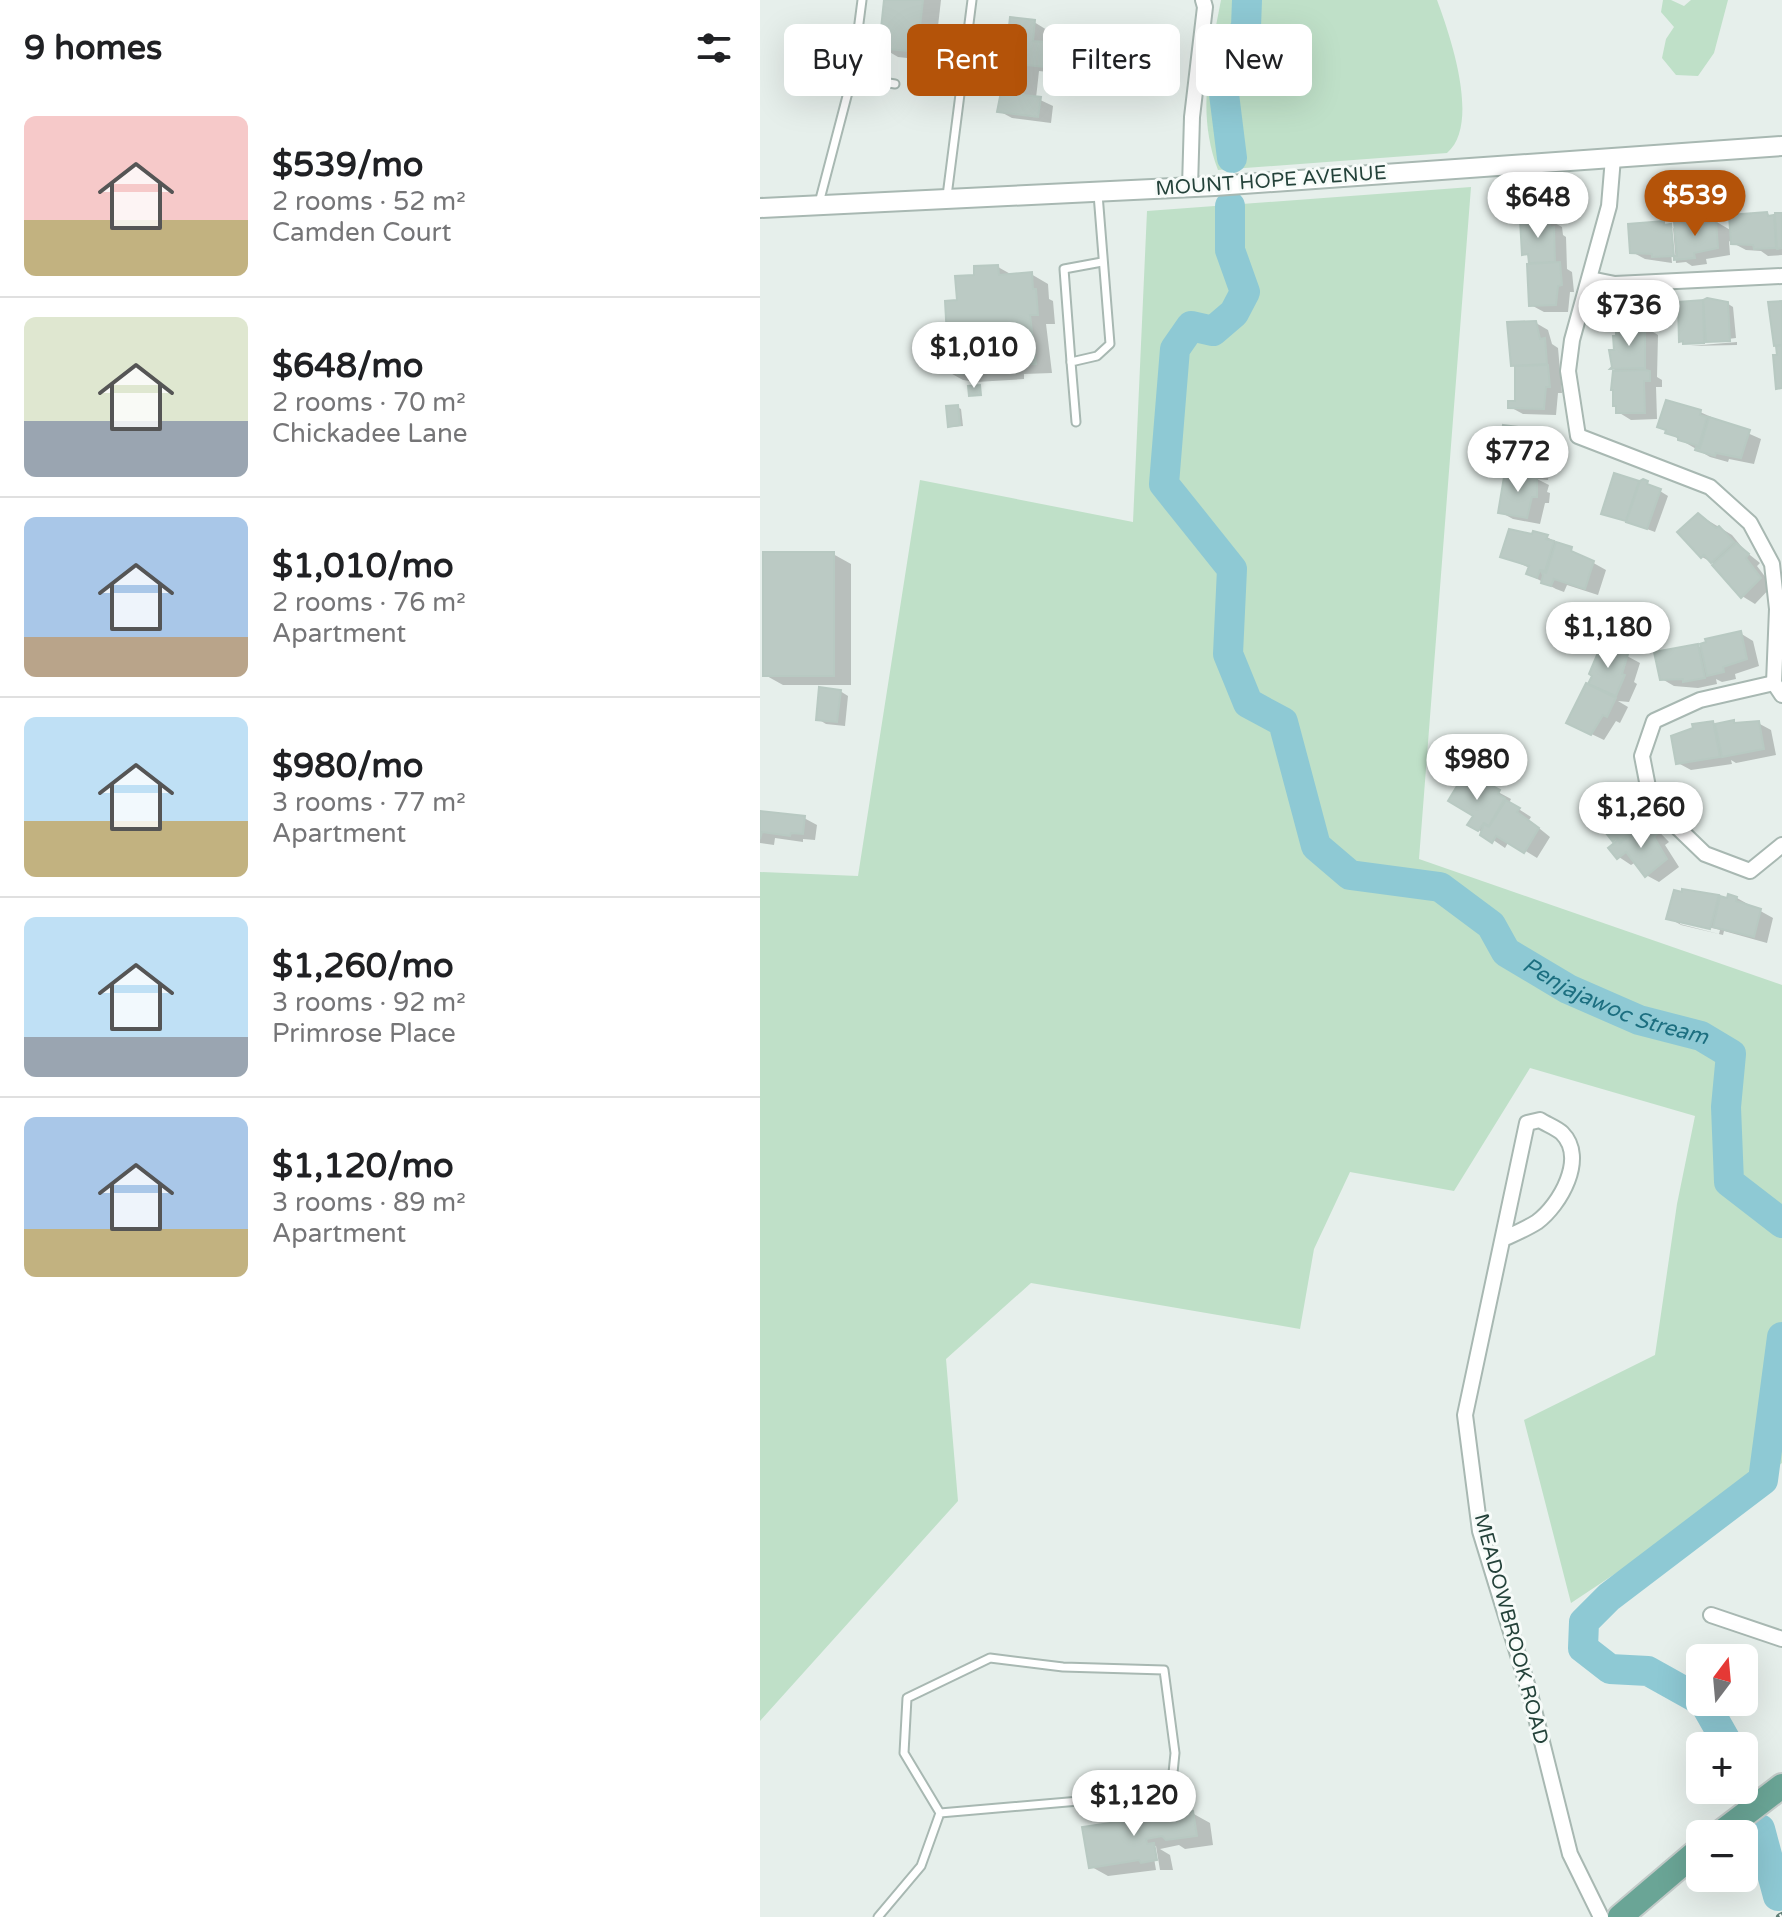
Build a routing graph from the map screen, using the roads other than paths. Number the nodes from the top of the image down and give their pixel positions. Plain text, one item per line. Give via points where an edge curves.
1 (862, 0) edge
2 (972, 0) edge
3 (1203, 0) edge
4 (859, 24) edge
5 (891, 83) edge
6 (895, 84) dead end
7 (847, 96) edge
8 (1782, 146) edge
9 (1613, 158) junction
10 (1190, 187) junction
11 (1097, 192) junction
12 (947, 199) junction
13 (819, 205) junction
14 (760, 208) edge
15 (1102, 262) junction
16 (1782, 276) edge
17 (1590, 279) junction
18 (1071, 362) junction
19 (1076, 422) dead end
20 (1778, 689) edge
21 (1782, 845) edge
22 (1503, 1239) junction
23 (1711, 1615) dead end
24 (1782, 1639) edge
25 (1782, 1786) edge
26 (940, 1813) junction
27 (1737, 1820) edge
28 (1686, 1861) edge
29 (878, 1917) edge
30 (1601, 1917) edge
31 (1620, 1917) edge

1 - 4 lane
2 - 12 lane
3 - 10 street
5 - 6 lane
7 - 13 lane
8 - 9 street, MOUNT HOPE AVENUE
9 - 10 street, MOUNT HOPE AVENUE
9 - 17 street via 1609,206
10 - 11 street, MOUNT HOPE AVENUE
11 - 12 street, MOUNT HOPE AVENUE
11 - 15 lane
12 - 13 street, MOUNT HOPE AVENUE
13 - 14 street, MOUNT HOPE AVENUE
15 - 18 lane via 1110,344 1097,356
15 - 18 lane via 1064,269
16 - 17 street via 1615,284
17 - 20 street via 1568,371 1578,436 1710,487 1750,523 1772,564
18 - 19 lane
20 - 21 street via 1700,700 1654,721 1642,756 1649,792 1705,854 1750,871
22 - 22 street, MEADOWBROOK ROAD via 1527,1123 1540,1120 1562,1133 1573,1153 1569,1177 1539,1220
22 - 30 street, MEADOWBROOK ROAD via 1465,1415 1480,1531 1530,1694 1570,1854
23 - 24 street
25 - 27 main road
26 - 26 lane via 904,1753 907,1698 990,1658 1164,1670 1175,1753 1171,1793
26 - 29 lane via 921,1866
28 - 31 main road

